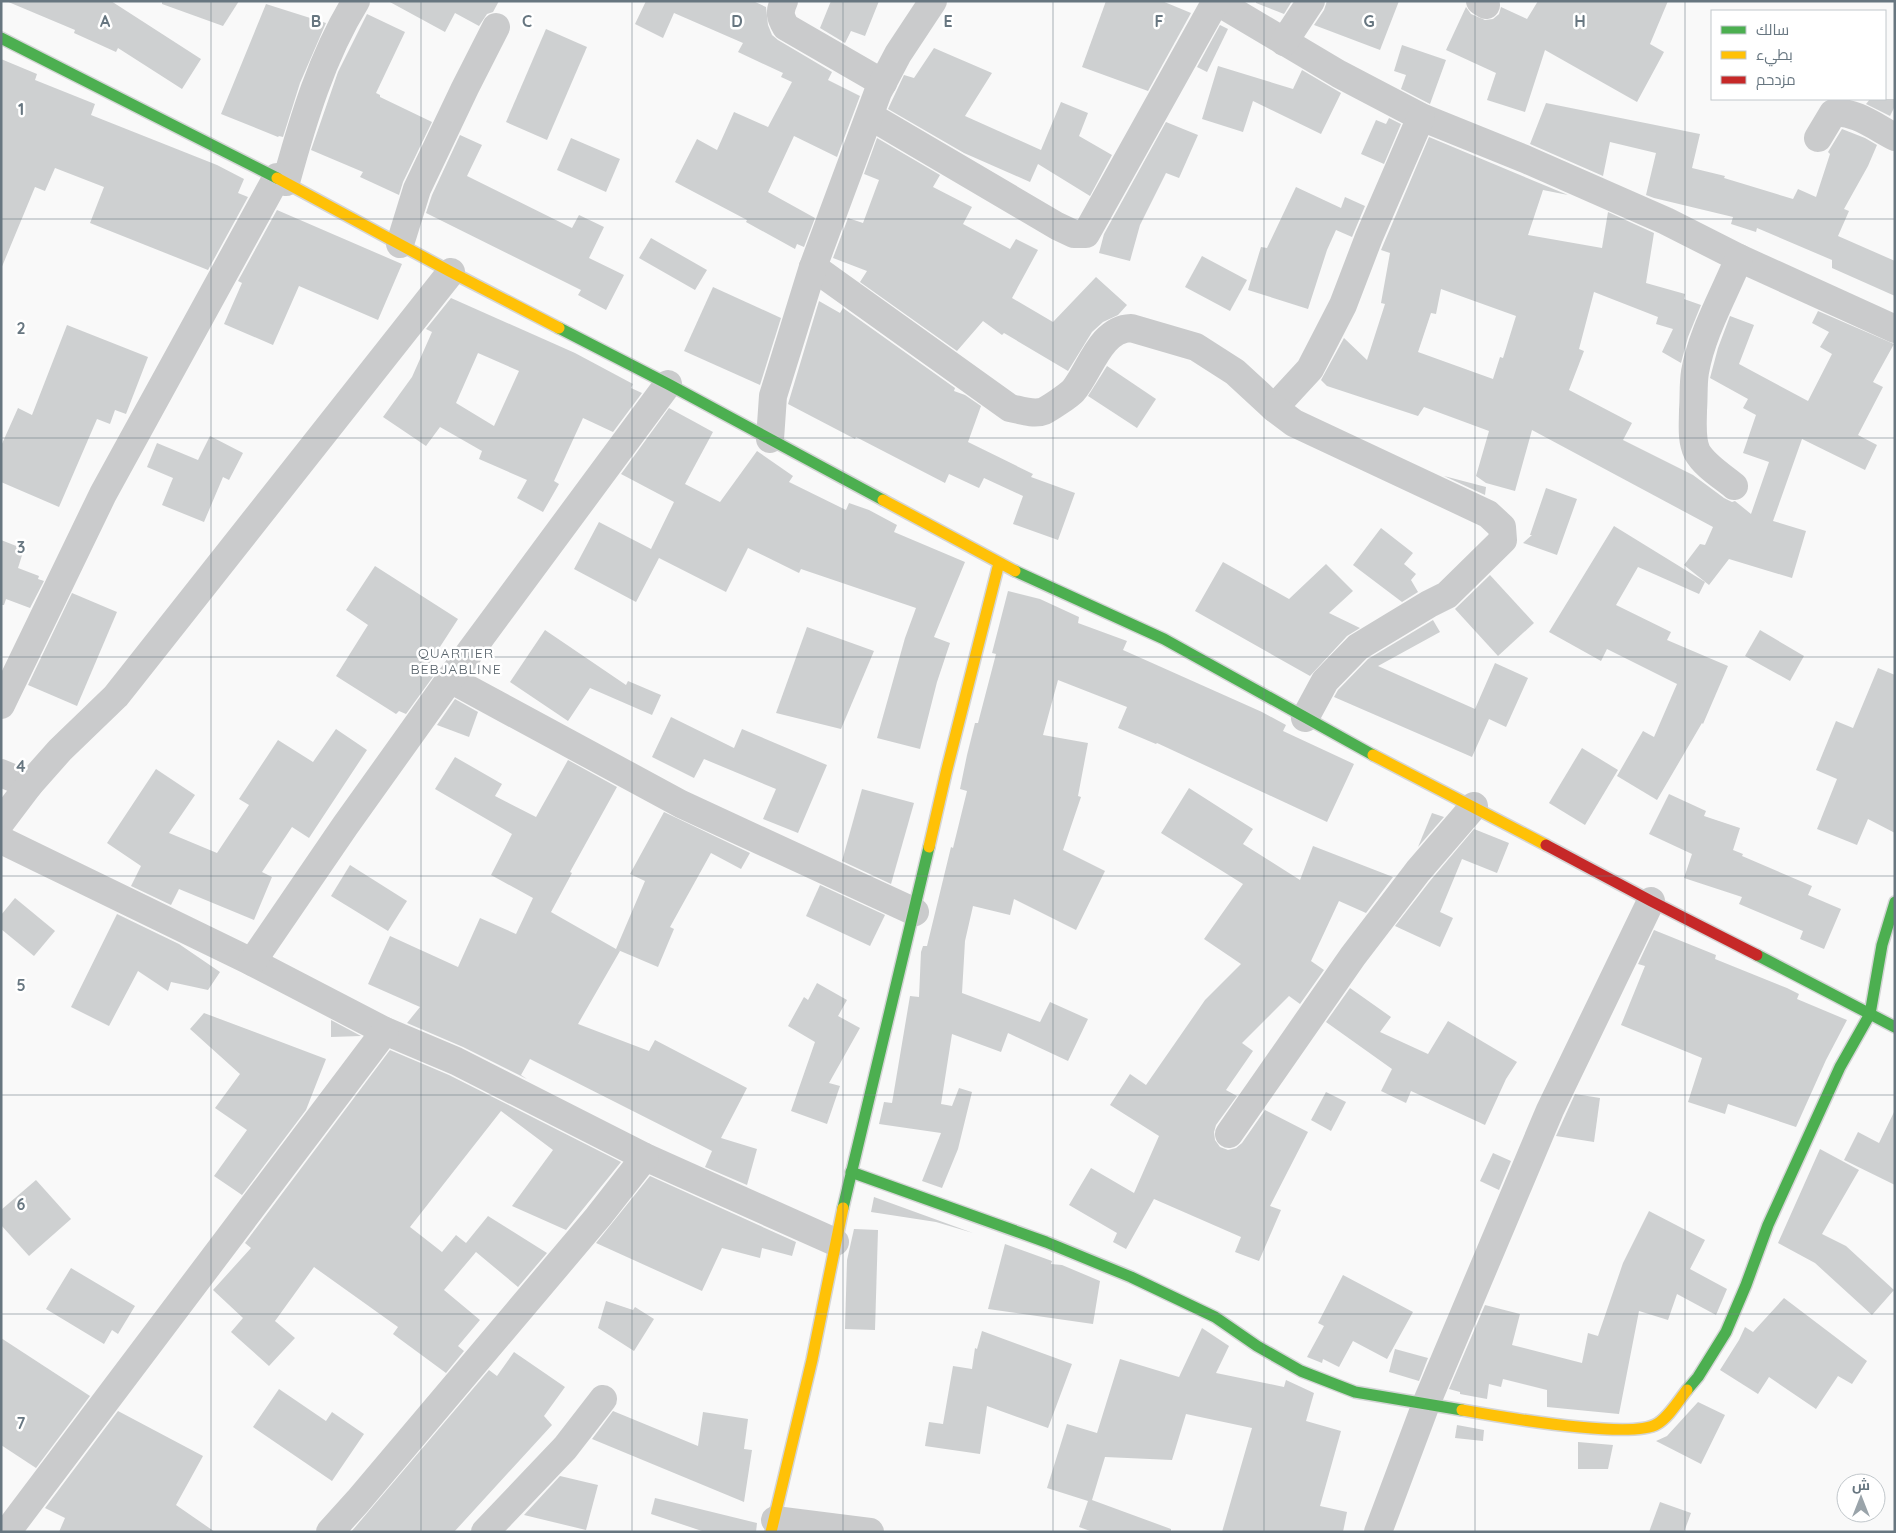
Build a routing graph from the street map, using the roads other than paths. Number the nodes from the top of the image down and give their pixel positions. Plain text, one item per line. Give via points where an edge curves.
1 (356, 1) edge
2 (784, 1) edge
3 (933, 1) edge
4 (1216, 1) edge
5 (1311, 1) edge
6 (496, 27) dead end
7 (1, 38) edge
8 (1284, 42) junction
9 (883, 83) junction
10 (870, 116) junction
11 (1421, 117) junction
12 (1895, 137) edge
13 (1818, 138) dead end
14 (282, 180) junction
15 (400, 244) junction
16 (1740, 258) junction
17 (813, 266) junction
18 (451, 272) junction
19 (1895, 329) edge
20 (668, 384) junction
21 (1274, 408) junction
22 (770, 439) junction
23 (1734, 486) dead end
24 (999, 563) junction
25 (450, 679) junction
26 (1, 705) edge
27 (1305, 718) junction
28 (1, 773) edge
29 (29, 785) junction
30 (1474, 806) junction
31 (1, 822) edge
32 (1, 840) edge
33 (1651, 901) junction
34 (1895, 902) edge
35 (916, 912) junction
36 (252, 962) junction
37 (1870, 1014) junction
38 (1895, 1027) edge
39 (384, 1031) junction
40 (1229, 1134) dead end
41 (645, 1157) junction
42 (851, 1172) junction
43 (835, 1242) junction
44 (603, 1399) dead end
45 (1426, 1404) junction
46 (773, 1526) edge
47 (7, 1532) edge
48 (330, 1532) edge
49 (485, 1532) edge
50 (870, 1532) edge
51 (1378, 1532) edge

1 - 14 street via 322,70
2 - 9 street via 780,17 786,27
3 - 9 street
4 - 8 street
4 - 10 street via 1086,234 1074,234 1057,226
5 - 8 street
6 - 15 street via 417,189
7 - 14 street
8 - 11 street
9 - 10 street
10 - 17 street
11 - 16 street via 1649,214
11 - 21 street via 1343,305 1310,369
12 - 13 street via 1841,112 1833,113
14 - 15 street
14 - 26 street via 103,494
15 - 18 street
16 - 19 street
16 - 23 street via 1699,354 1693,423 1698,453
17 - 21 street via 1010,408 1025,412 1043,411 1072,391 1114,332 1131,328 1196,348 1235,372
17 - 22 street via 773,396
18 - 20 street
18 - 29 street via 116,696
20 - 22 street
20 - 25 street
21 - 27 street via 1294,422 1488,514 1502,527 1503,540 1447,595 1358,647 1325,681
22 - 24 street
24 - 27 street via 1164,639
24 - 35 street via 946,773
25 - 35 street via 681,804
25 - 36 street
27 - 30 street
28 - 29 street
29 - 31 street
30 - 33 street
30 - 40 street via 1418,871 1353,956
32 - 36 street
33 - 37 street
33 - 45 street via 1550,1110
34 - 37 street via 1882,945
35 - 42 street
36 - 39 street
37 - 38 street
37 - 45 street via 1840,1067 1768,1225 1726,1332 1698,1377 1656,1425 1626,1430 1589,1428
39 - 41 street via 456,1061
39 - 47 street
41 - 43 street
41 - 48 street via 598,1217
42 - 43 street
42 - 45 street via 1046,1242 1131,1277 1215,1318 1301,1371 1355,1392
43 - 46 street via 812,1360
44 - 49 street via 565,1448
45 - 51 street
46 - 50 street

